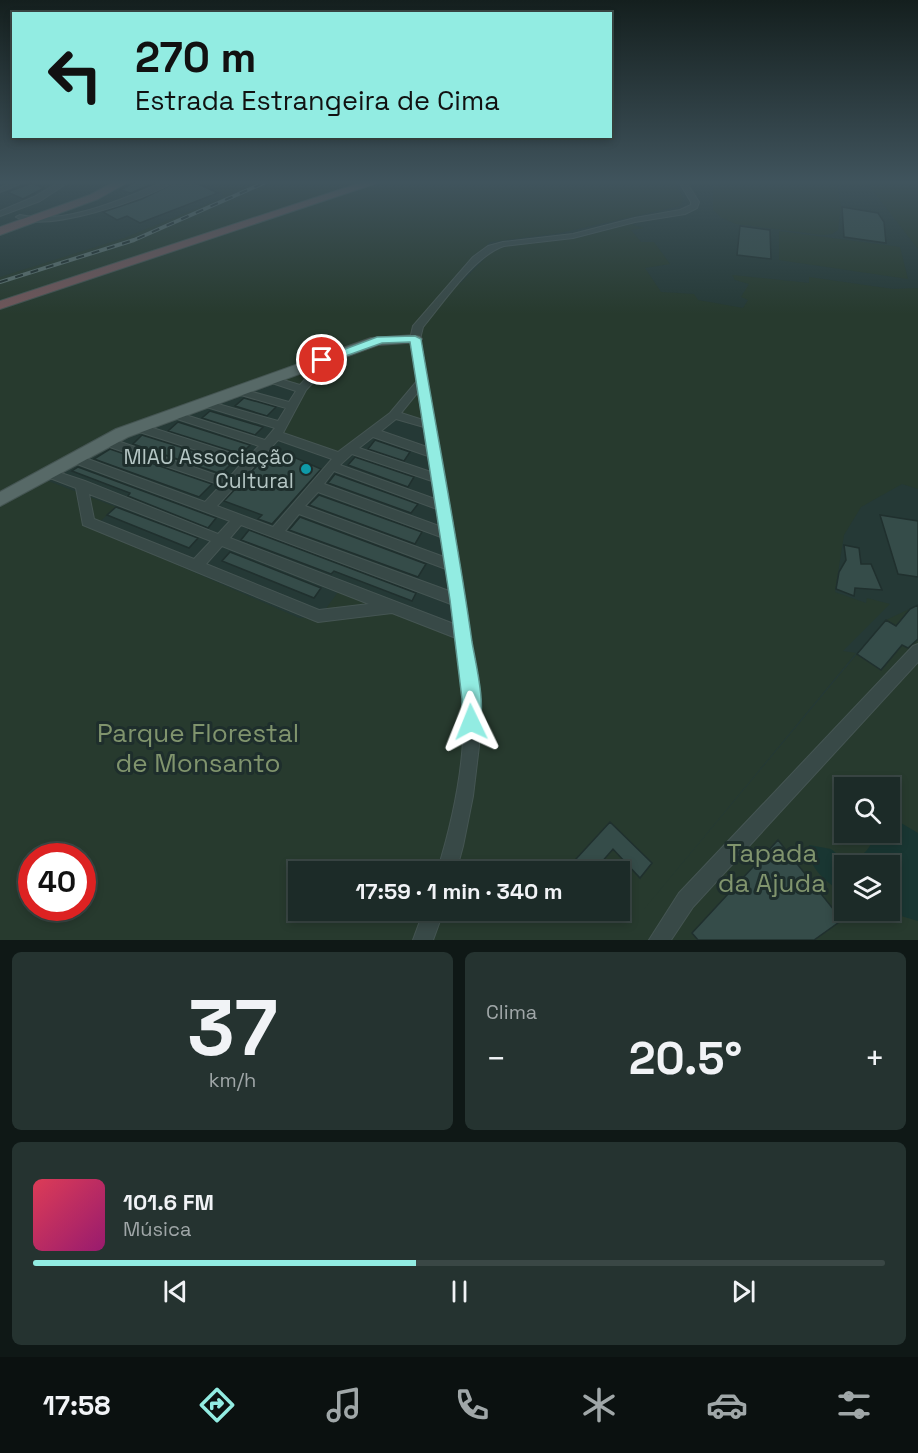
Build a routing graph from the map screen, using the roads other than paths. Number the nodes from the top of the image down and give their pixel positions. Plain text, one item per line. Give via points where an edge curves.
1 (221, 226) edge
2 (241, 226) edge
3 (612, 226) edge
4 (0, 297) edge
5 (0, 305) edge
6 (415, 339) junction
7 (322, 360) junction
8 (270, 379) junction
9 (423, 383) junction
10 (302, 389) junction
11 (238, 391) junction
12 (204, 403) junction
13 (293, 406) junction
14 (172, 414) junction
15 (394, 415) junction
16 (429, 425) junction
17 (137, 427) junction
18 (279, 430) junction
19 (371, 432) junction
20 (105, 441) junction
21 (267, 445) junction
22 (433, 453) junction
23 (341, 457) junction
24 (73, 458) junction
25 (250, 463) junction
26 (46, 472) junction
27 (437, 478) junction
28 (81, 484) junction
29 (230, 484) junction
30 (315, 486) junction
31 (0, 500) edge
32 (209, 506) junction
33 (442, 506) junction
34 (297, 507) junction
35 (240, 518) junction
36 (277, 531) junction
37 (446, 534) junction
38 (221, 539) junction
39 (451, 565) junction
40 (197, 566) junction
41 (458, 600) junction
42 (394, 606) junction
43 (462, 634) junction
44 (918, 651) edge
45 (449, 861) edge
46 (430, 921) edge
47 (423, 940) edge
48 (659, 940) edge

1 - 4 highway
2 - 5 highway
3 - 6 street via 491,248 423,319
6 - 7 main road via 381,339
6 - 9 street
7 - 8 main road
7 - 10 street via 322,367
8 - 10 street
8 - 11 main road
9 - 15 street
9 - 16 street
10 - 13 street
11 - 12 main road
11 - 13 street
12 - 14 main road
12 - 18 street
13 - 18 street
14 - 17 main road
14 - 21 street
15 - 16 street
15 - 19 street
16 - 22 street
17 - 20 main road
17 - 25 street
18 - 21 street
18 - 23 street
19 - 22 street
19 - 23 street
20 - 24 main road
20 - 29 street
21 - 25 street
22 - 27 street
23 - 27 street
23 - 30 street
23 - 33 street
24 - 26 main road
24 - 32 street
25 - 29 street
26 - 28 street
26 - 31 main road
27 - 33 street
28 - 38 street
28 - 40 street via 88,522
29 - 32 street
30 - 34 street
30 - 37 street
32 - 35 street
33 - 37 street
34 - 36 street
34 - 39 street
35 - 36 street
35 - 38 street
36 - 41 street
37 - 39 street
38 - 40 street
38 - 42 street
39 - 41 street
40 - 42 street via 318,616
41 - 43 street
42 - 43 street
43 - 45 street via 471,699 471,746
44 - 48 street via 686,900
46 - 47 street

